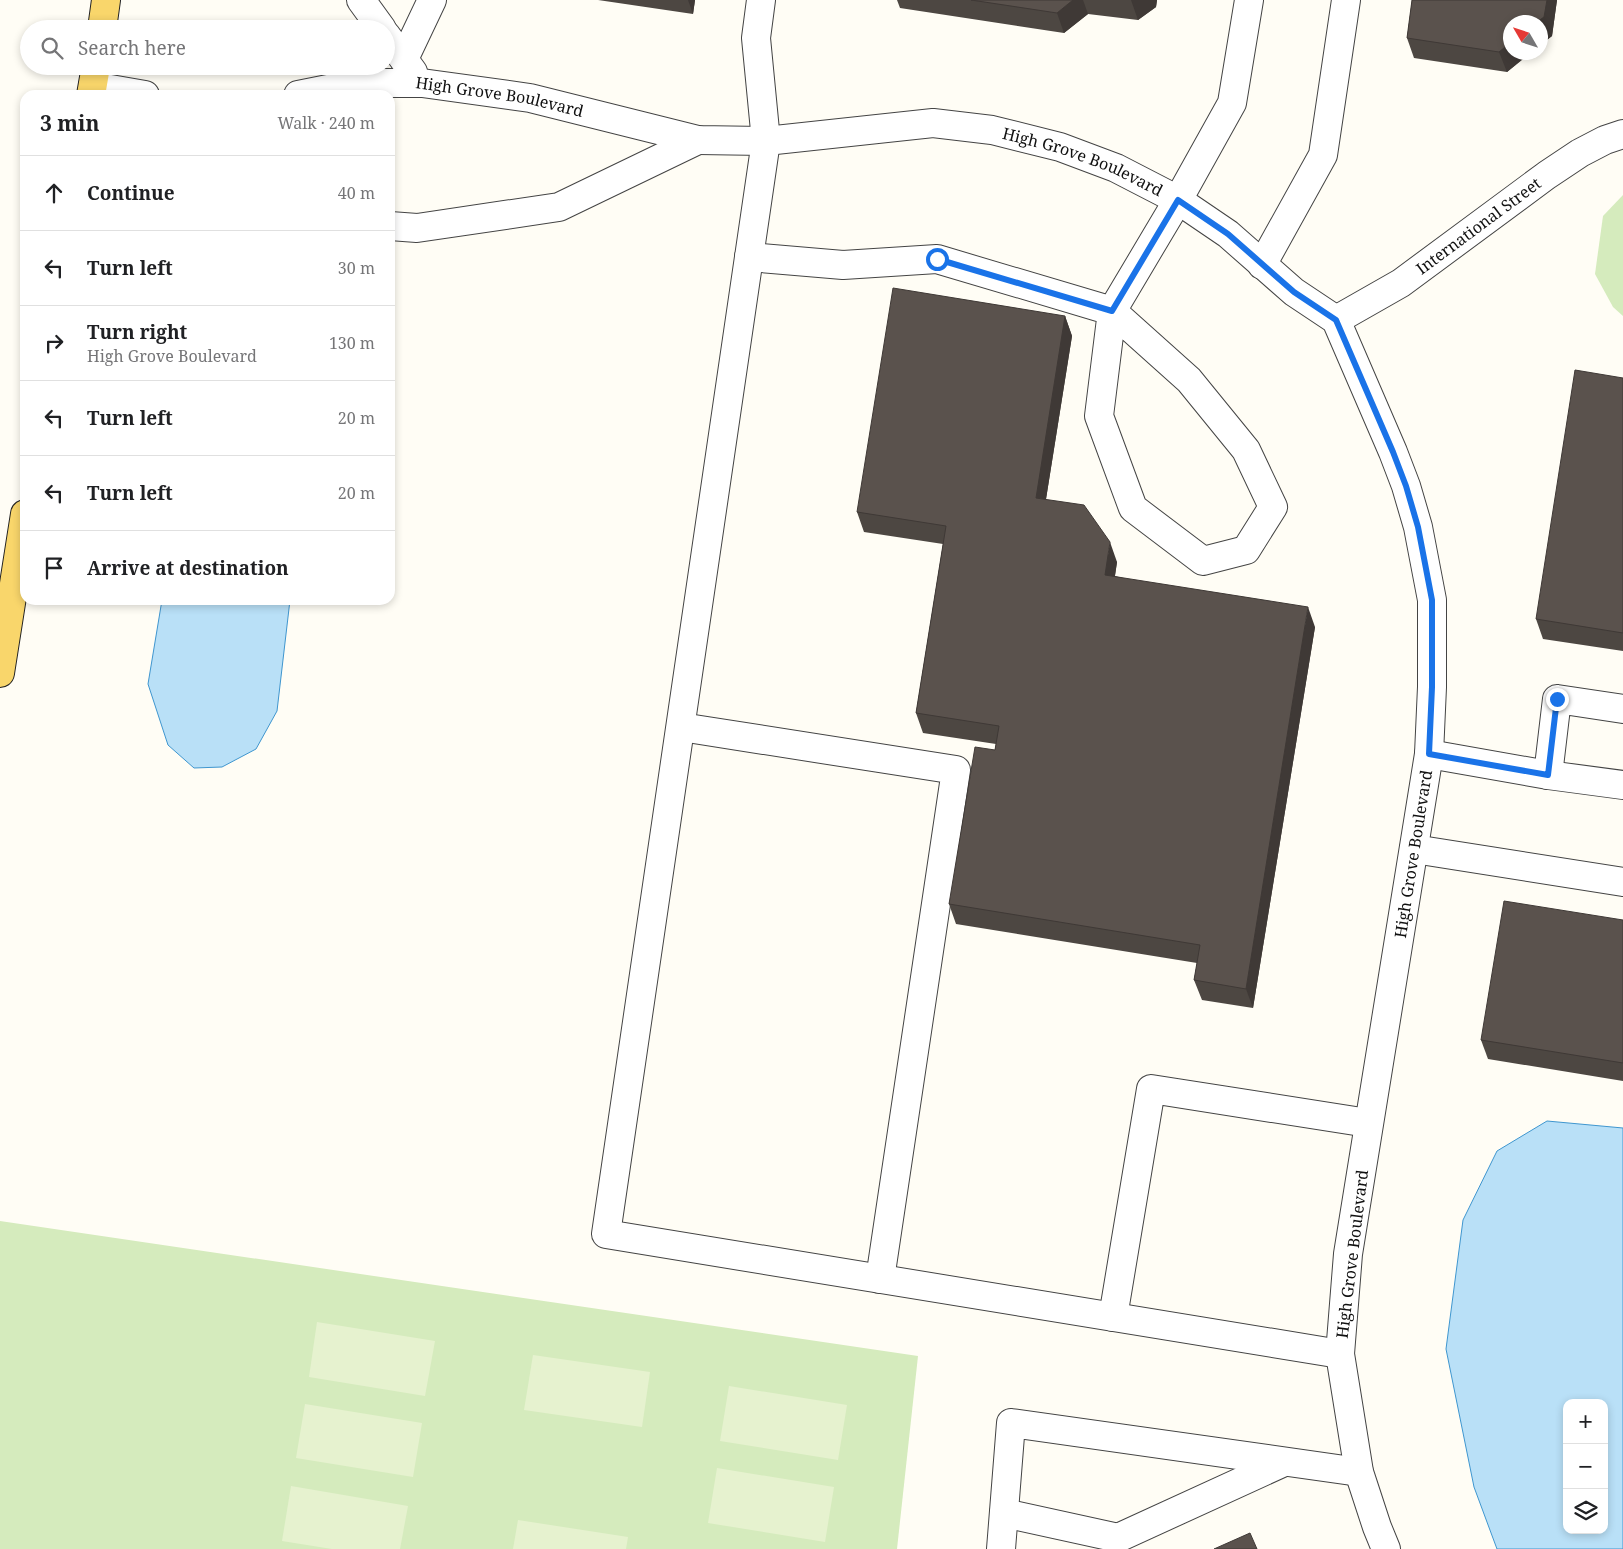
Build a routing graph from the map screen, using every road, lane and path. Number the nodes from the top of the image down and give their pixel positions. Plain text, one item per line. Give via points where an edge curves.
1 (106, 0) edge
2 (361, 0) edge
3 (432, 0) edge
4 (761, 0) edge
5 (1249, 0) edge
6 (1346, 0) edge
7 (103, 20) edge
8 (375, 20) edge
9 (395, 47) edge
10 (404, 59) junction
11 (93, 82) edge
12 (422, 83) junction
13 (125, 90) edge
14 (325, 90) edge
15 (1623, 134) edge
16 (698, 140) junction
17 (766, 141) junction
18 (1178, 200) junction
19 (395, 226) edge
20 (749, 257) junction
21 (1262, 264) junction
22 (1112, 311) junction
23 (1336, 320) junction
24 (20, 546) edge
25 (0, 673) edge
26 (1623, 710) edge
27 (681, 727) junction
28 (1429, 754) junction
29 (1548, 775) junction
30 (1623, 785) edge
31 (1414, 849) junction
32 (1623, 882) edge
33 (1368, 1124) junction
34 (880, 1279) junction
35 (1113, 1317) junction
36 (1340, 1354) junction
37 (1284, 1462) junction
38 (1360, 1472) junction
39 (1004, 1513) junction
40 (1001, 1549) edge
41 (1386, 1549) edge

1 - 7 main road
2 - 8 street
3 - 10 street
4 - 17 street via 756,38
5 - 18 street via 1232,103
6 - 21 street via 1322,155
9 - 10 street
10 - 12 street
11 - 13 street
12 - 14 street, High Grove Boulevard via 358,84
12 - 16 street, High Grove Boulevard via 530,98
15 - 23 street, International Street via 1580,153 1401,283
16 - 17 street, High Grove Boulevard
16 - 19 street, High Grove Boulevard via 559,207 417,228
17 - 18 street, High Grove Boulevard via 933,123 992,130 1070,150 1116,168
17 - 20 street
18 - 21 street, High Grove Boulevard via 1228,234
18 - 22 street
20 - 22 street via 843,265 937,259
20 - 27 street
21 - 23 street, High Grove Boulevard via 1294,292
22 - 22 street via 1188,380 1246,450 1273,507 1246,550 1203,561 1133,508 1099,416
23 - 28 street, High Grove Boulevard via 1393,452 1418,527 1432,600
24 - 25 main road
26 - 29 street via 1557,699
27 - 34 street via 606,1234
27 - 34 street via 956,770
28 - 29 street
28 - 31 street, High Grove Boulevard
29 - 30 street
31 - 32 street
31 - 33 street, High Grove Boulevard
33 - 35 street via 1151,1089
33 - 36 street, High Grove Boulevard via 1348,1254
34 - 35 street
35 - 36 street
36 - 38 street, High Grove Boulevard
37 - 38 street
37 - 39 street via 1118,1538
37 - 39 street via 1011,1423
38 - 41 street, High Grove Boulevard
39 - 40 street

